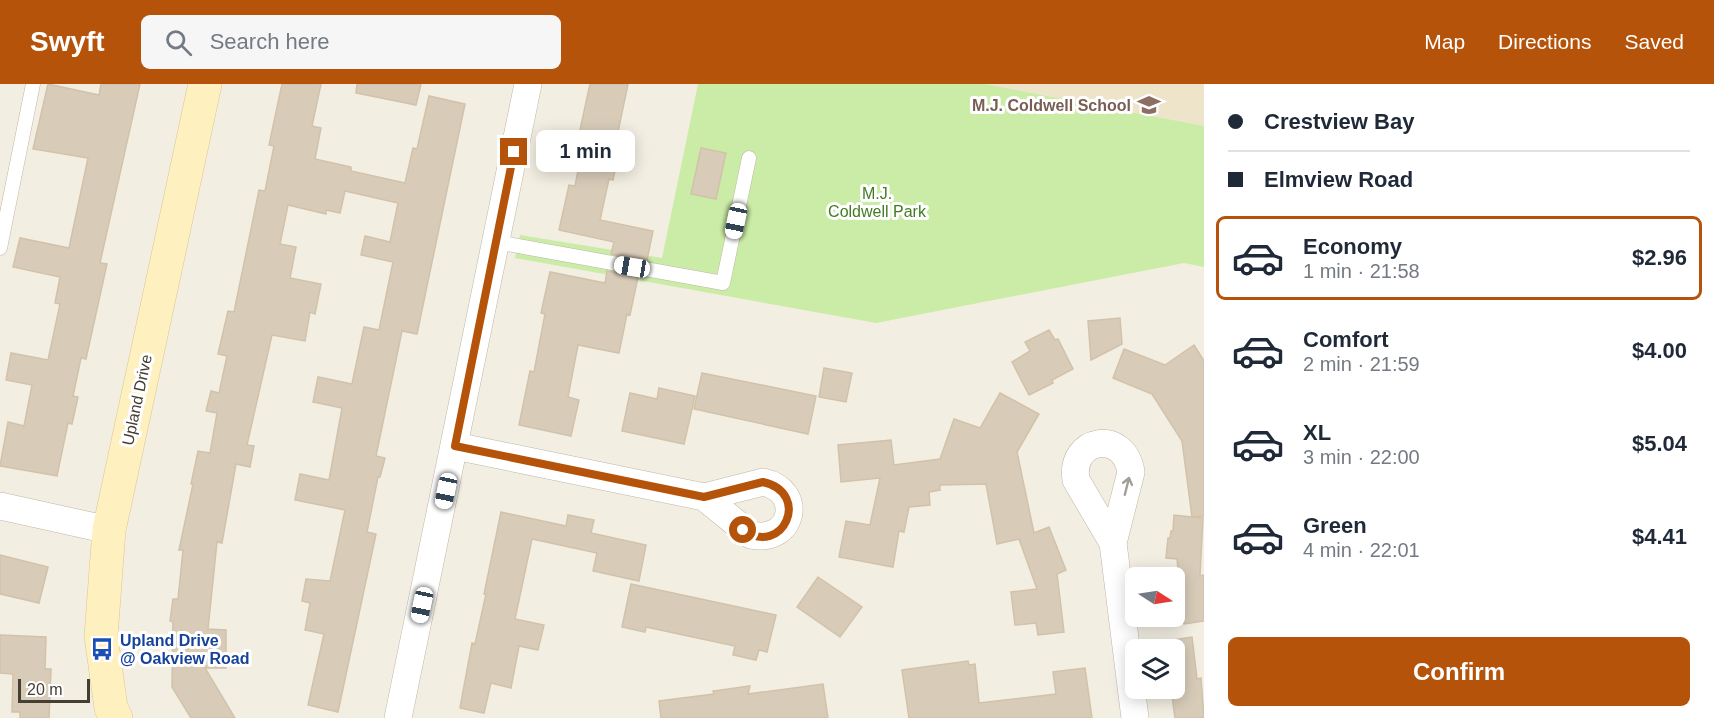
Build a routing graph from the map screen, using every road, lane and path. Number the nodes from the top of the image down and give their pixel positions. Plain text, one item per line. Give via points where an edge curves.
1 (33, 84) edge
2 (205, 84) edge
3 (528, 84) edge
4 (749, 158) dead end
5 (496, 242) junction
6 (0, 248) edge
7 (455, 446) junction
8 (704, 497) dead end
9 (0, 506) edge
10 (110, 530) junction
11 (1113, 543) dead end
12 (116, 718) edge
13 (398, 718) edge
14 (1136, 718) edge

1 - 6 lane
2 - 10 street, Upland Drive
3 - 5 street
4 - 5 lane via 723,283
5 - 7 street
7 - 8 street
7 - 13 street
9 - 10 street
10 - 12 street, Upland Drive via 101,636 111,708
11 - 14 street

